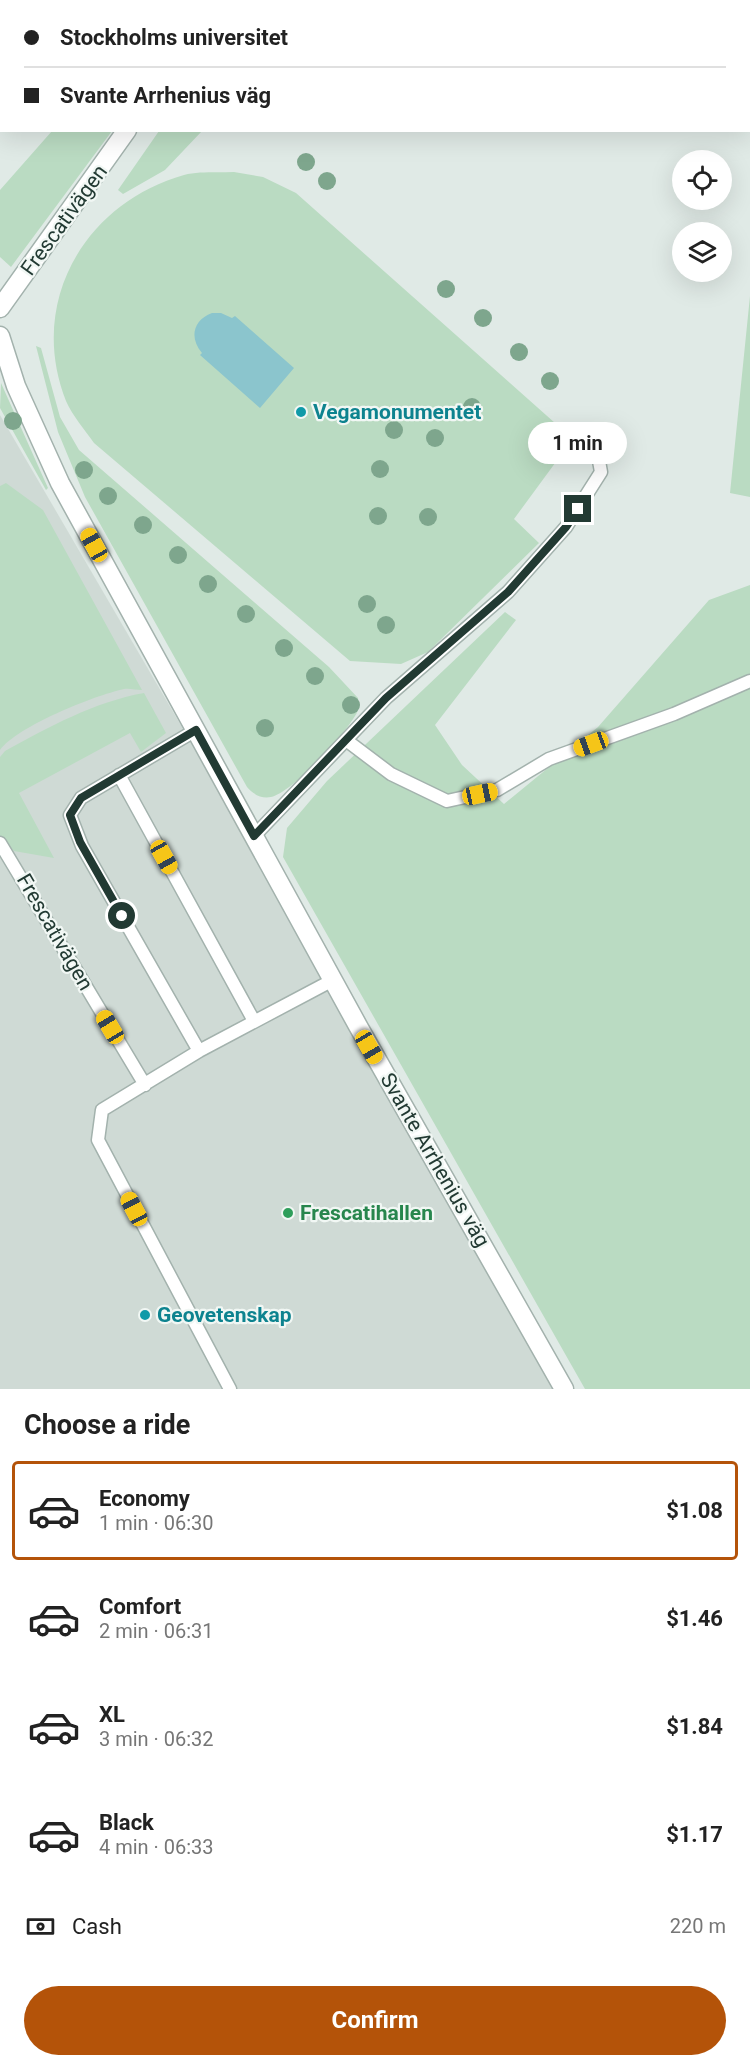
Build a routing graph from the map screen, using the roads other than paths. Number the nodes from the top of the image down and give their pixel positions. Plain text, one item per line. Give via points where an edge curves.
1 (126, 132) edge
2 (0, 308) edge
3 (0, 336) edge
4 (595, 439) dead end
5 (750, 681) edge
6 (196, 730) junction
7 (346, 740) junction
8 (119, 775) junction
9 (254, 836) junction
10 (0, 843) edge
11 (333, 980) junction
12 (254, 1021) junction
13 (199, 1051) junction
14 (145, 1085) junction
15 (230, 1389) edge
16 (564, 1389) edge

1 - 2 street, Frescativägen
3 - 6 street, Svante Arrhenius väg via 16,386 60,483
4 - 7 lane via 601,472 566,527 508,592 386,698
5 - 7 lane via 674,714 549,759 497,790 447,801 391,774
6 - 8 lane
6 - 9 street, Svante Arrhenius väg
7 - 9 lane
8 - 12 lane
8 - 13 lane via 81,798 70,815 80,842
9 - 11 street, Svante Arrhenius väg
10 - 14 lane, Frescativägen
11 - 12 lane
11 - 16 street, Svante Arrhenius väg
12 - 13 lane
13 - 14 lane
14 - 15 lane via 102,1110 98,1140

